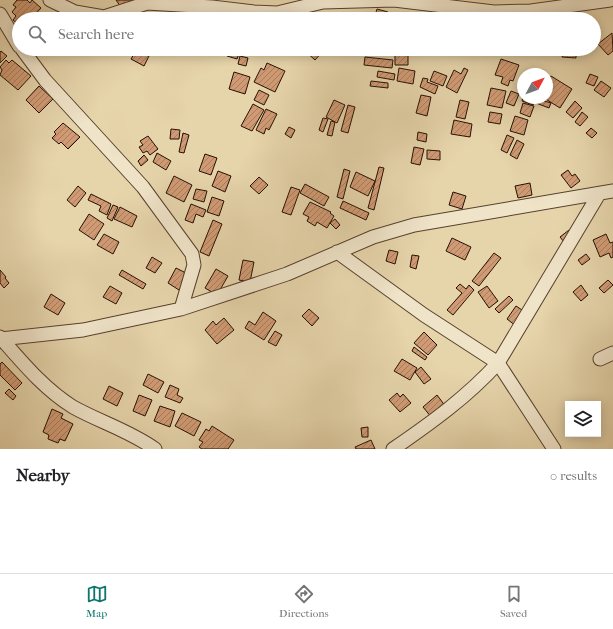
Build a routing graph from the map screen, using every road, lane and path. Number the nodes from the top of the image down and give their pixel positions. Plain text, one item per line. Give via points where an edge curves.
1 (50, 0) edge
2 (610, 0) edge
3 (323, 1) edge
4 (146, 2) edge
5 (75, 12) edge
6 (118, 12) edge
7 (0, 14) edge
8 (12, 34) edge
9 (27, 56) edge
10 (613, 191) edge
11 (599, 194) junction
12 (337, 252) junction
13 (181, 309) junction
14 (0, 338) edge
15 (613, 353) edge
16 (600, 359) dead end
17 (498, 363) junction
18 (155, 449) edge
19 (393, 449) edge
20 (554, 449) edge

1 - 5 street
2 - 3 street via 545,10 494,12 394,0
3 - 4 street via 276,12
4 - 6 street
7 - 8 street
9 - 13 street via 45,80 143,187 192,254 194,265
10 - 11 street
11 - 12 street via 414,225 373,237
11 - 17 street
12 - 13 street via 287,274
12 - 17 street via 424,315
13 - 14 street via 83,330
14 - 18 street via 45,386 67,402
15 - 16 street
17 - 19 street via 438,418
17 - 20 street

